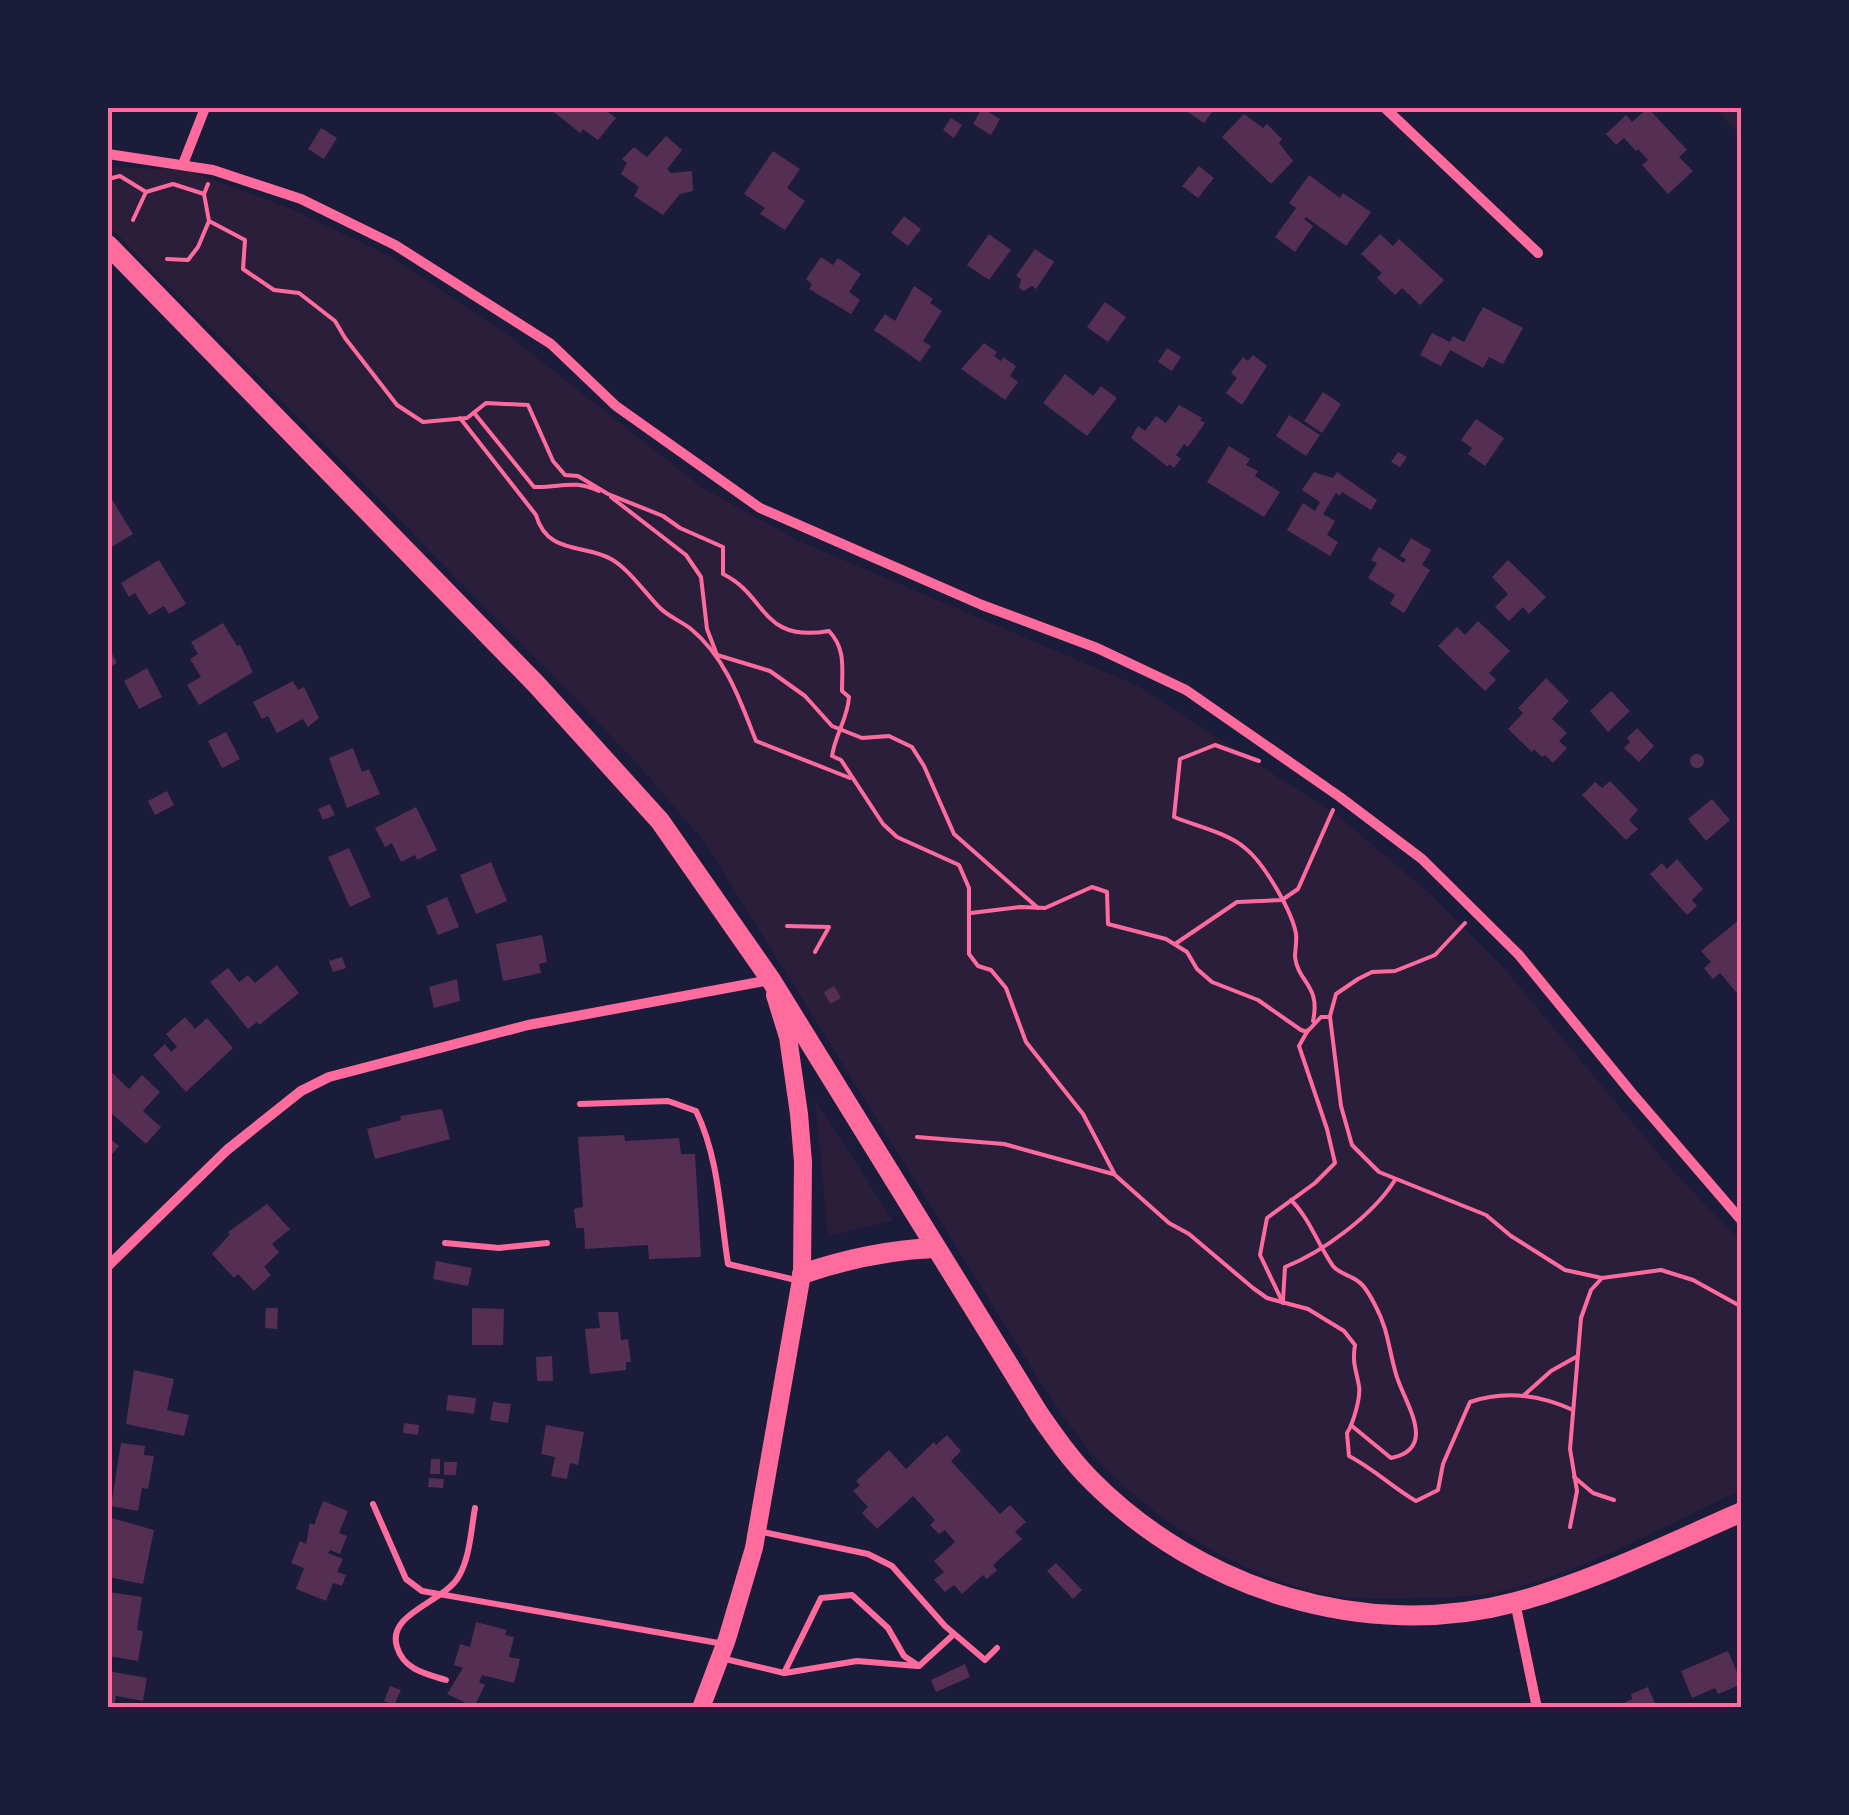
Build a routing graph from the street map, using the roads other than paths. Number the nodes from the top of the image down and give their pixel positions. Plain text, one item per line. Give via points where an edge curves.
1 (205, 108) edge
2 (1385, 108) edge
3 (108, 154) edge
4 (183, 164) junction
5 (108, 245) edge
6 (1538, 253) dead end
7 (771, 980) junction
8 (580, 1104) dead end
9 (1742, 1221) edge
10 (445, 1243) dead end
11 (547, 1243) dead end
12 (934, 1248) junction
13 (108, 1266) edge
14 (802, 1277) junction
15 (373, 1504) dead end
16 (475, 1508) dead end
17 (1742, 1512) edge
18 (757, 1531) junction
19 (446, 1593) junction
20 (1515, 1602) junction
21 (954, 1634) junction
22 (998, 1648) dead end
23 (722, 1651) junction
24 (919, 1666) junction
25 (784, 1673) junction
26 (446, 1680) dead end
27 (701, 1708) edge
28 (1537, 1708) edge

1 - 4 street
2 - 6 street
3 - 4 street
4 - 9 street via 301,199 395,245 551,344 616,406 760,508 1186,690 1422,859 1519,955
5 - 7 highway via 602,755 660,821
7 - 12 highway
7 - 13 street via 528,1025 329,1077 226,1150
7 - 14 main road via 799,1114
8 - 14 lane via 668,1101 696,1111 715,1168 728,1264
10 - 11 lane
12 - 14 highway via 839,1261
12 - 20 highway via 1063,1447 1109,1498 1165,1542 1261,1590 1330,1608 1428,1615
14 - 18 main road
15 - 19 lane via 406,1579 422,1592
16 - 19 lane via 465,1561
17 - 20 highway
18 - 21 lane via 868,1554 892,1566
18 - 23 main road
19 - 23 lane
19 - 26 lane via 394,1634 406,1664
20 - 28 street
21 - 22 lane via 985,1660
21 - 24 lane
23 - 25 lane
23 - 27 main road
24 - 25 lane via 857,1661
24 - 25 lane via 852,1595 821,1598

